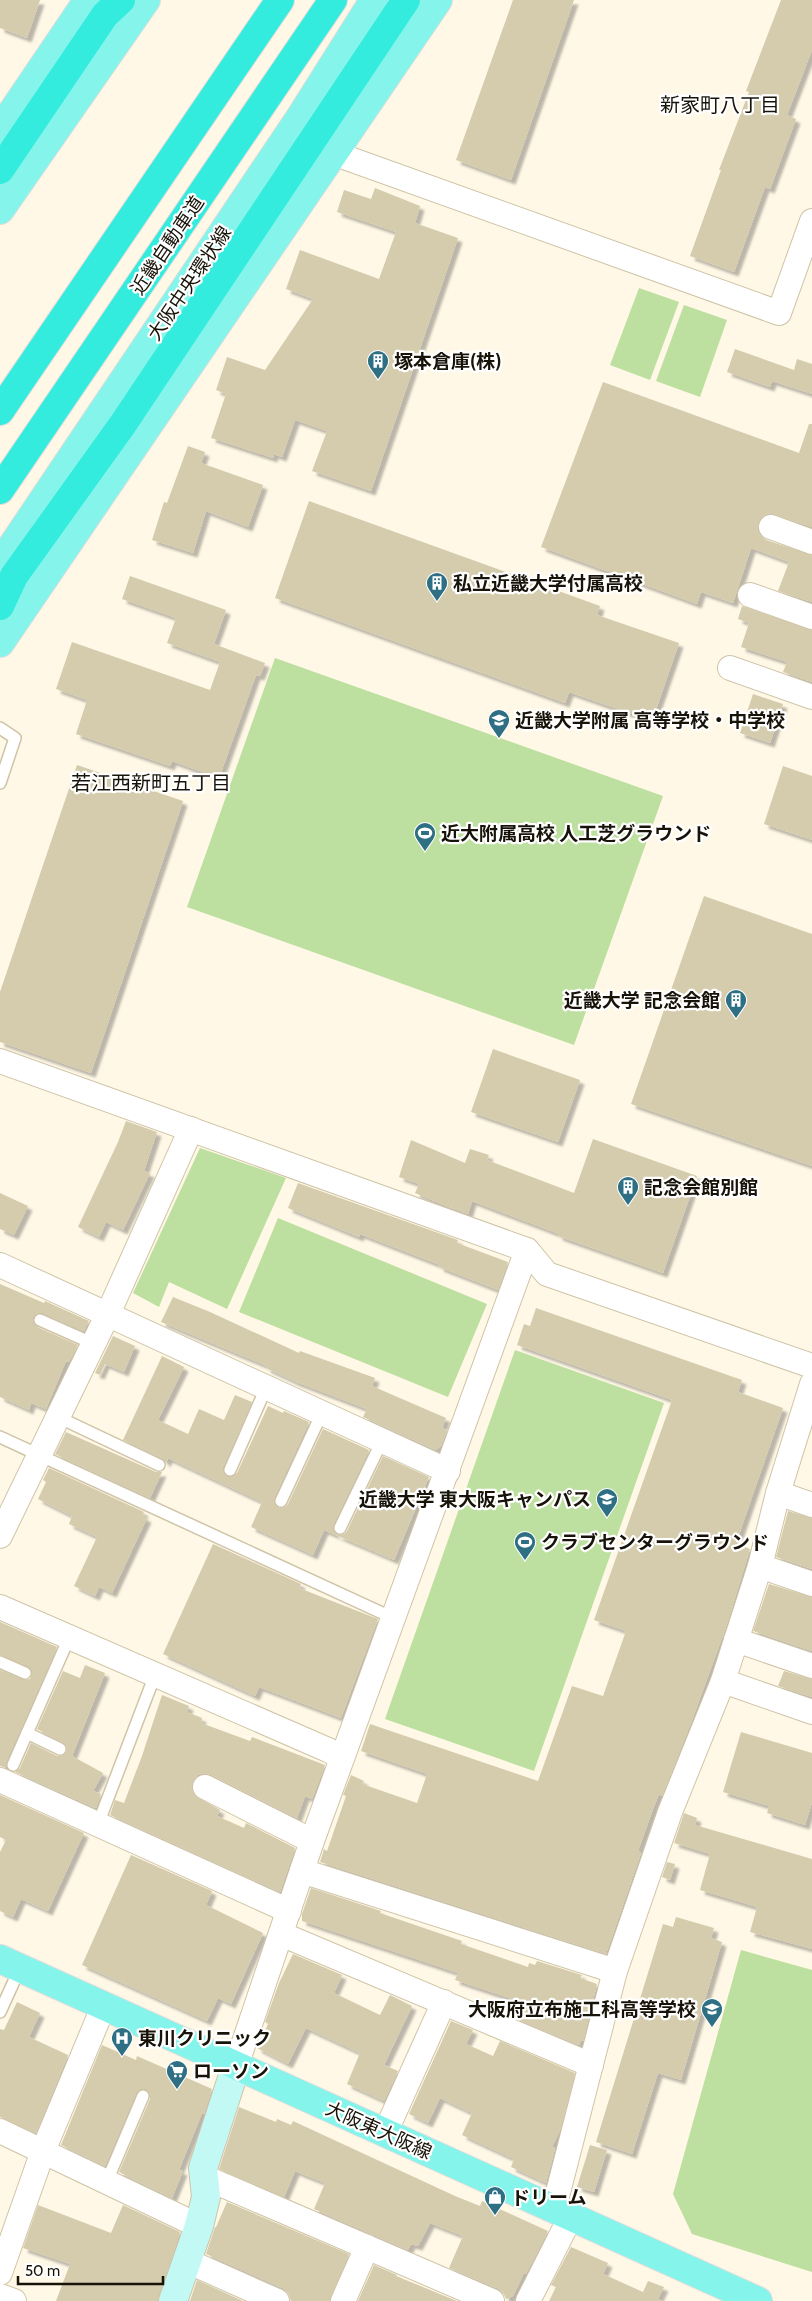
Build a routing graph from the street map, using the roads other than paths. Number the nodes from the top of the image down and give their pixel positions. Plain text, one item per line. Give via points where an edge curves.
1 (88, 0) edge
2 (121, 0) edge
3 (146, 0) edge
4 (280, 0) edge
5 (333, 0) edge
6 (374, 0) edge
7 (406, 0) edge
8 (438, 0) edge
9 (0, 130) edge
10 (334, 153) junction
11 (0, 170) edge
12 (0, 210) edge
13 (812, 222) edge
14 (0, 411) edge
15 (0, 490) edge
16 (771, 527) dead end
17 (812, 542) edge
18 (0, 564) edge
19 (750, 595) dead end
20 (0, 606) edge
21 (812, 617) edge
22 (0, 643) edge
23 (730, 668) dead end
24 (812, 697) edge
25 (0, 728) edge
26 (0, 783) edge
27 (0, 1062) edge
28 (191, 1129) junction
29 (527, 1250) junction
30 (0, 1266) edge
31 (107, 1316) junction
32 (40, 1320) dead end
33 (94, 1344) junction
34 (812, 1366) edge
35 (812, 1384) edge
36 (266, 1388) junction
37 (322, 1414) junction
38 (58, 1417) junction
39 (0, 1436) edge
40 (382, 1441) junction
41 (40, 1454) junction
42 (158, 1465) dead end
43 (230, 1470) dead end
44 (448, 1471) junction
45 (778, 1493) junction
46 (281, 1501) dead end
47 (812, 1505) edge
48 (3, 1523) edge
49 (340, 1528) dead end
50 (760, 1566) junction
51 (812, 1584) edge
52 (0, 1607) edge
53 (393, 1618) junction
54 (69, 1638) junction
55 (736, 1640) junction
56 (0, 1662) edge
57 (812, 1666) edge
58 (25, 1673) dead end
59 (155, 1675) junction
60 (723, 1680) junction
61 (812, 1712) edge
62 (27, 1734) junction
63 (60, 1749) dead end
64 (342, 1758) junction
65 (6, 1772) edge
66 (205, 1787) dead end
67 (98, 1824) junction
68 (312, 1840) junction
69 (302, 1871) junction
70 (289, 1911) junction
71 (281, 1934) junction
72 (10, 1963) edge
73 (615, 1970) junction
74 (444, 2002) junction
75 (104, 2006) junction
76 (0, 2012) edge
77 (591, 2065) junction
78 (236, 2066) junction
79 (143, 2096) dead end
80 (0, 2131) edge
81 (385, 2133) junction
82 (43, 2151) junction
83 (204, 2177) junction
84 (107, 2181) junction
85 (563, 2212) junction
86 (199, 2226) junction
87 (367, 2247) junction
88 (4, 2248) edge
89 (187, 2261) junction
90 (0, 2273) edge
91 (0, 2296) edge
92 (14, 2301) edge
93 (173, 2301) edge
94 (277, 2301) edge
95 (343, 2301) edge
96 (492, 2301) edge
97 (528, 2301) edge
98 (758, 2301) edge

1 - 9 main road
2 - 11 highway via 105,15
3 - 12 main road
4 - 14 highway
5 - 15 highway, 近畿自動車道
6 - 18 main road, 大阪中央環状線 via 301,116
7 - 20 highway via 123,424 14,576
8 - 10 main road
10 - 13 street via 779,313
10 - 22 main road
16 - 17 street
19 - 21 street
23 - 24 street
25 - 26 lane via 15,738
27 - 28 street
28 - 29 street
28 - 31 street
29 - 34 street via 547,1274
29 - 44 street
30 - 31 street
31 - 33 street
31 - 36 street
32 - 33 lane
33 - 38 street
35 - 45 street
36 - 37 street
36 - 43 lane
37 - 40 street
37 - 46 lane
38 - 41 street
38 - 42 lane
39 - 41 lane
40 - 44 street
40 - 49 lane
41 - 48 street
41 - 53 lane
44 - 53 street
45 - 47 street
45 - 50 street
50 - 51 street
50 - 55 street
52 - 54 street
53 - 64 street
54 - 59 street
54 - 62 lane
55 - 57 street
55 - 60 street
56 - 58 lane
59 - 64 street
59 - 67 lane
60 - 61 street
60 - 73 street via 670,1812
62 - 63 lane
62 - 65 lane
64 - 68 street
65 - 67 street
66 - 68 street
67 - 70 street
68 - 69 street
69 - 70 street
69 - 73 street
70 - 71 street
71 - 74 street
71 - 78 street
72 - 75 main road, 大阪東大阪線
72 - 76 lane
73 - 77 street
74 - 77 street
74 - 81 street
75 - 78 main road, 大阪東大阪線
75 - 82 street
77 - 85 street
78 - 81 main road, 大阪東大阪線
78 - 83 street via 203,2168
79 - 84 lane
80 - 82 street
81 - 85 main road, 大阪東大阪線
82 - 84 street
82 - 88 street
83 - 86 street via 206,2198
83 - 87 street
84 - 86 street
85 - 97 street
85 - 98 main road, 大阪東大阪線
86 - 89 street
87 - 95 street
87 - 96 street
88 - 90 street
89 - 93 street
89 - 94 street
91 - 92 street

